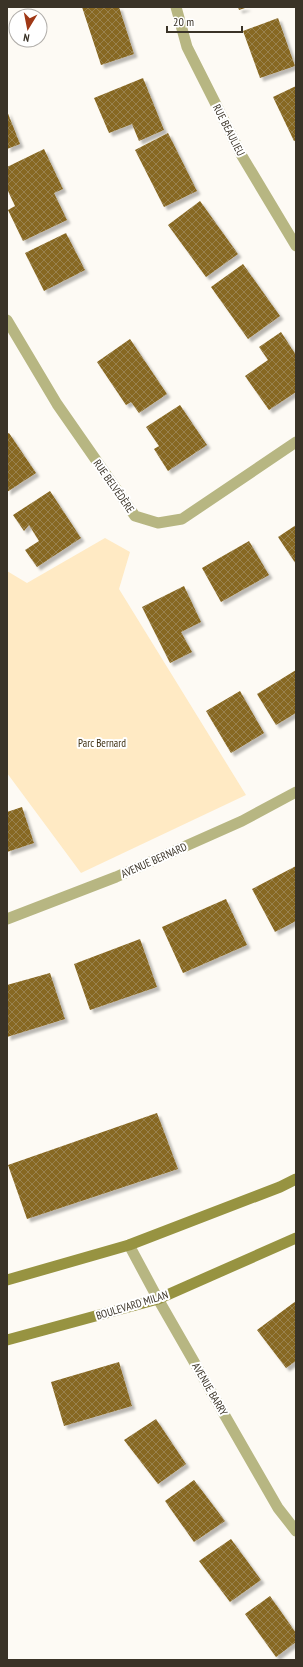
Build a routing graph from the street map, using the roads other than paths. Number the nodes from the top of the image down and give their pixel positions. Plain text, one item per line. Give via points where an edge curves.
1 (176, 7) edge
2 (296, 246) edge
3 (7, 320) edge
4 (296, 442) edge
5 (296, 792) edge
6 (7, 919) edge
7 (296, 1180) edge
8 (296, 1238) edge
9 (129, 1245) junction
10 (7, 1280) edge
11 (158, 1299) junction
12 (7, 1340) edge
13 (296, 1531) edge

1 - 2 street, RUE BEAULIEU via 187,47 242,156
3 - 4 street, RUE BELVÉDÈRE via 57,404 134,516 158,523 182,519
5 - 6 street, AVENUE BERNARD via 242,821 130,871
7 - 9 main road
8 - 11 main road, BOULEVARD MILAN
9 - 10 main road
9 - 11 street, AVENUE BARRY
11 - 12 main road, BOULEVARD MILAN
11 - 13 street, AVENUE BARRY via 278,1508

